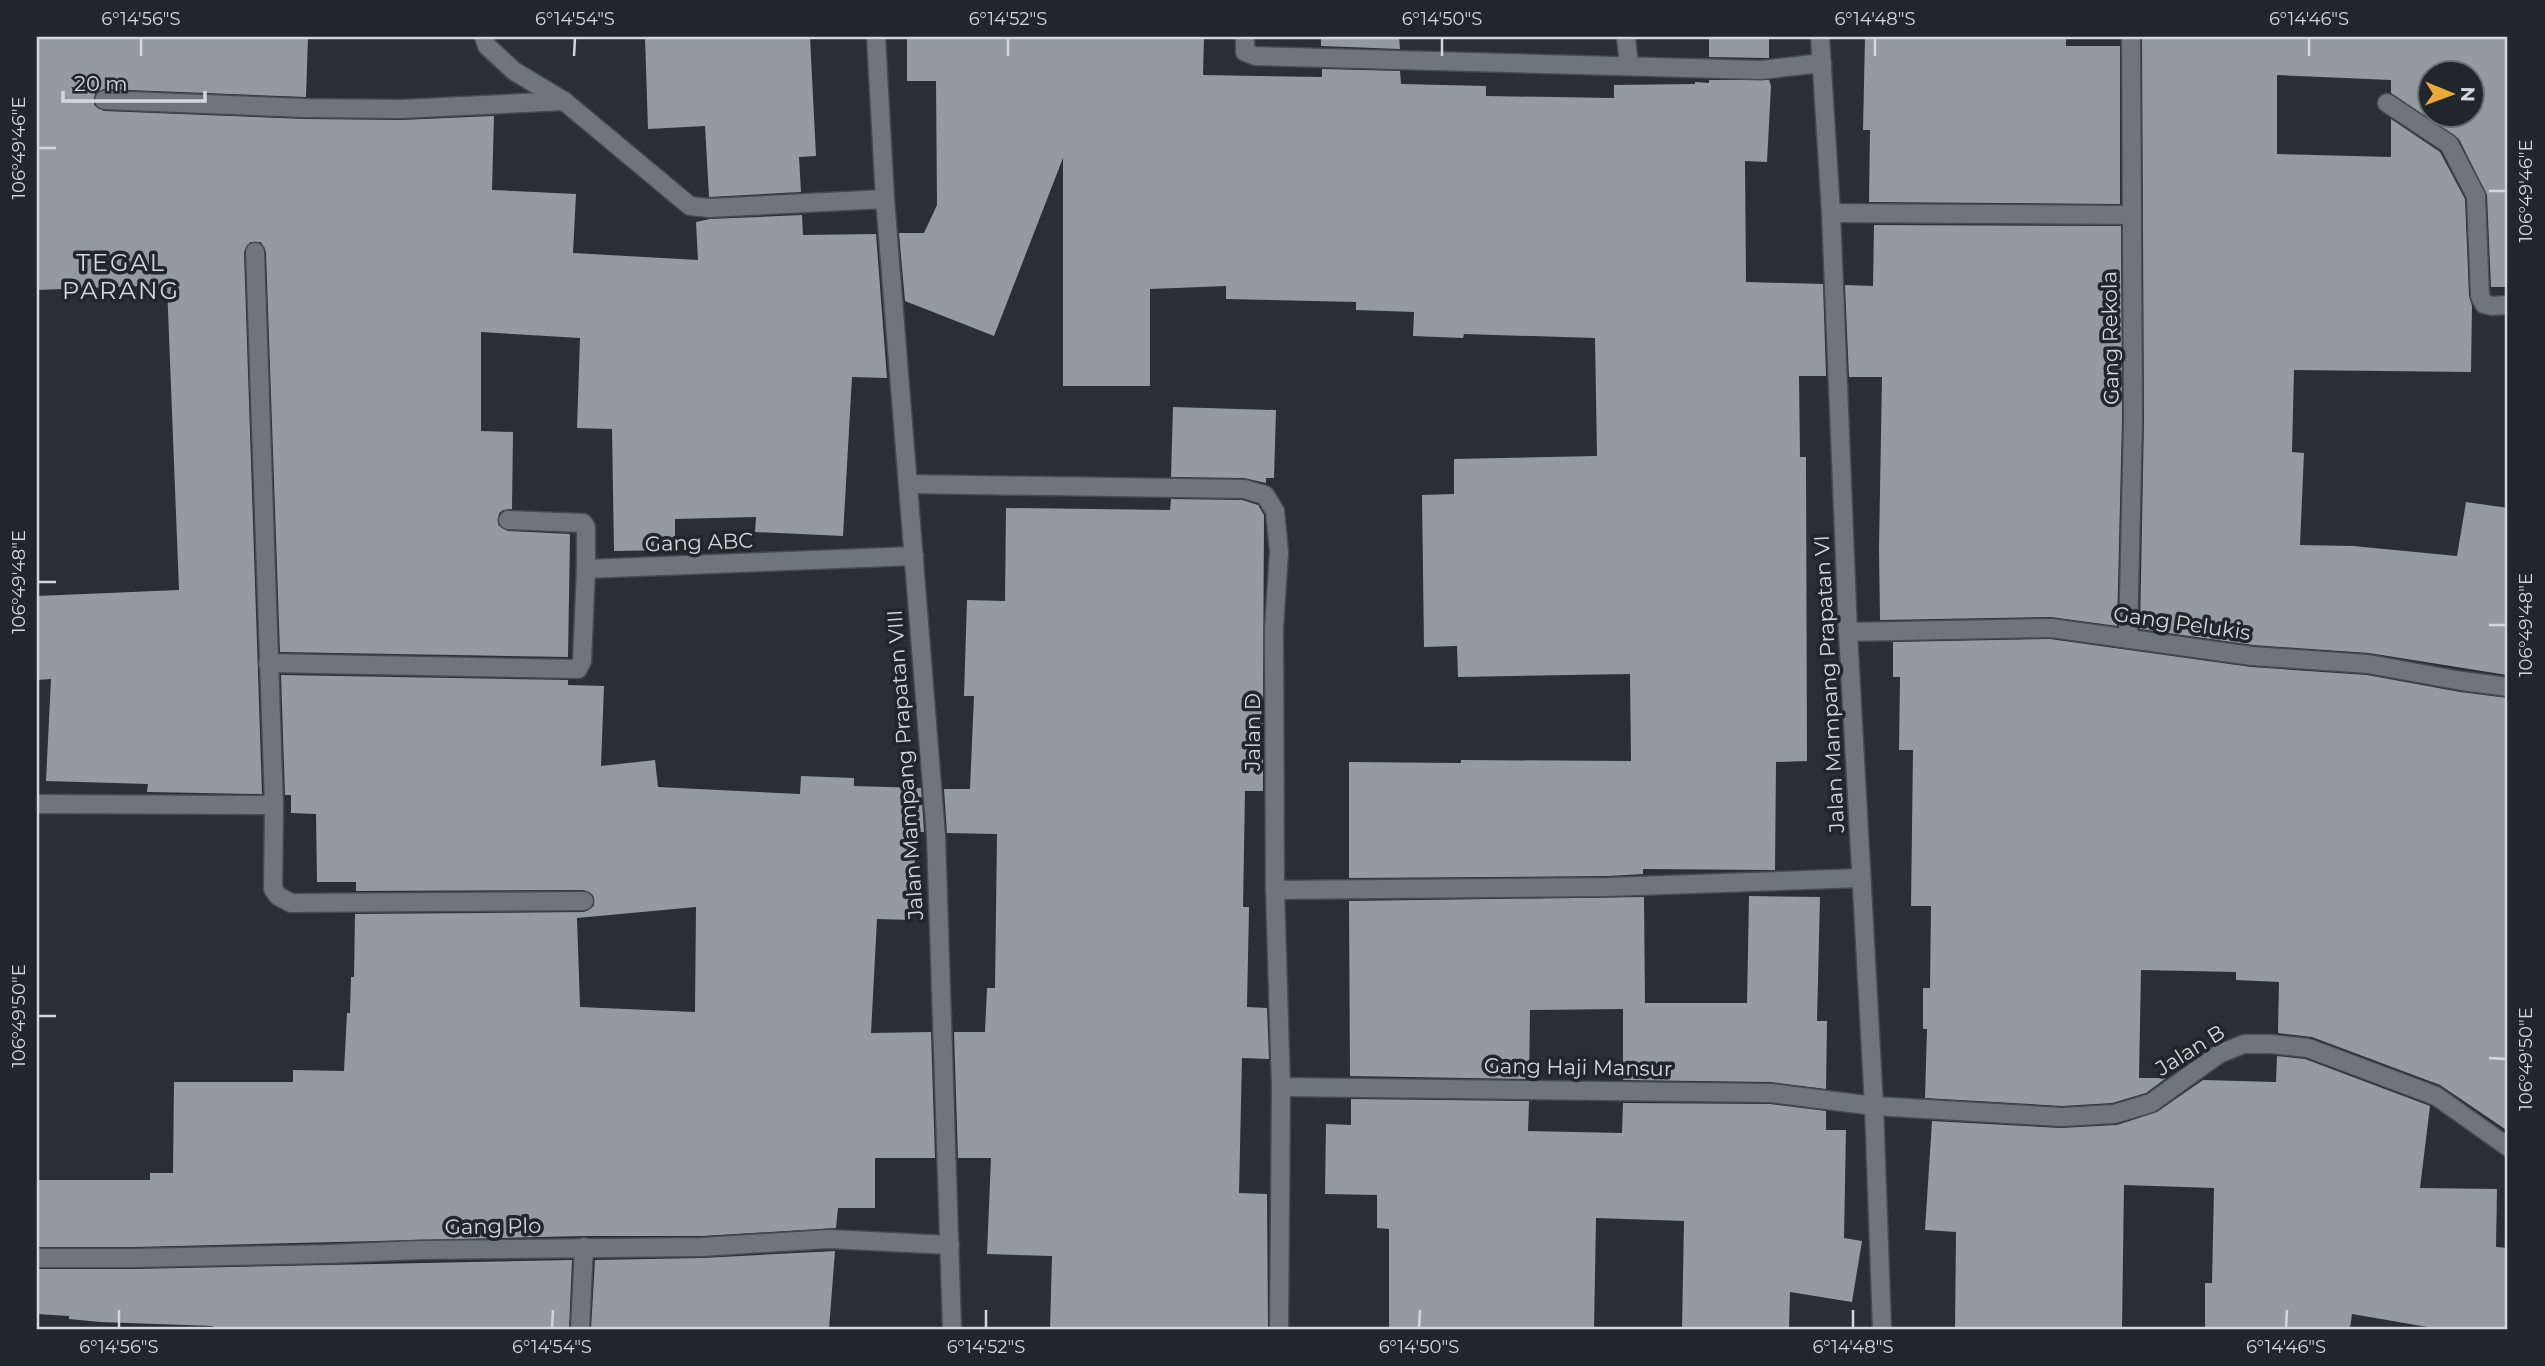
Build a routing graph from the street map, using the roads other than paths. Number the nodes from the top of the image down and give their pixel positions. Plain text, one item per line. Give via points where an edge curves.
1 (484, 37) edge
2 (876, 37) edge
3 (1626, 37) edge
4 (1820, 37) edge
5 (2132, 37) edge
6 (1247, 46) edge
7 (1822, 63) junction
8 (1629, 65) junction
9 (104, 100) dead end
10 (564, 100) junction
11 (2388, 103) dead end
12 (885, 199) junction
13 (1831, 213) junction
14 (2131, 215) junction
15 (255, 252) dead end
16 (2508, 305) edge
17 (908, 484) junction
18 (508, 520) dead end
19 (914, 556) junction
20 (586, 569) junction
21 (1848, 632) junction
22 (2128, 639) junction
23 (268, 663) junction
24 (2508, 687) edge
25 (37, 804) edge
26 (274, 804) junction
27 (1861, 877) junction
28 (1275, 890) junction
29 (584, 901) dead end
30 (1281, 1087) junction
31 (1874, 1106) junction
32 (2508, 1147) edge
33 (950, 1245) junction
34 (584, 1247) junction
35 (37, 1258) edge
36 (580, 1329) edge
37 (952, 1329) edge
38 (1279, 1329) edge
39 (1882, 1329) edge

1 - 10 street via 514,71
2 - 12 street, Jalan Mampang Prapatan VIII
3 - 8 street
4 - 7 street, Jalan Mampang Prapatan VI
5 - 14 street, Gang Rekola
6 - 8 street
7 - 8 street via 1761,70
7 - 13 street, Jalan Mampang Prapatan VI
9 - 10 street via 373,109
10 - 12 street via 690,206
11 - 16 street via 2449,144 2476,196 2480,296 2492,306
12 - 17 street, Jalan Mampang Prapatan VIII
13 - 14 street
13 - 21 street, Jalan Mampang Prapatan VI
14 - 22 street, Gang Rekola
15 - 23 street
17 - 19 street, Jalan Mampang Prapatan VIII
17 - 28 street, Jalan D via 1244,489 1265,495 1275,511 1279,552 1274,628
18 - 20 street via 583,523
19 - 20 street, Gang ABC
19 - 33 street, Jalan Mampang Prapatan VIII via 936,836
20 - 23 street via 578,669
21 - 22 street, Gang Pelukis via 2051,628
21 - 27 street, Jalan Mampang Prapatan VI
22 - 24 street, Gang Pelukis via 2252,656 2368,664
23 - 26 street
25 - 26 street
26 - 29 street via 273,889 291,903
27 - 28 street via 1608,887
27 - 31 street, Jalan Mampang Prapatan VI
28 - 30 street, Jalan D
30 - 31 street, Gang Haji Mansur via 1771,1093
30 - 38 street, Jalan D
31 - 32 street, Jalan B via 2062,1117 2114,1114 2151,1103 2220,1054 2244,1044 2271,1044 2308,1048 2436,1096
31 - 39 street, Jalan Mampang Prapatan VI
33 - 34 street, Gang Plo via 829,1239 702,1247
33 - 37 street, Jalan Mampang Prapatan VIII
34 - 35 street, Gang Plo
34 - 36 street

